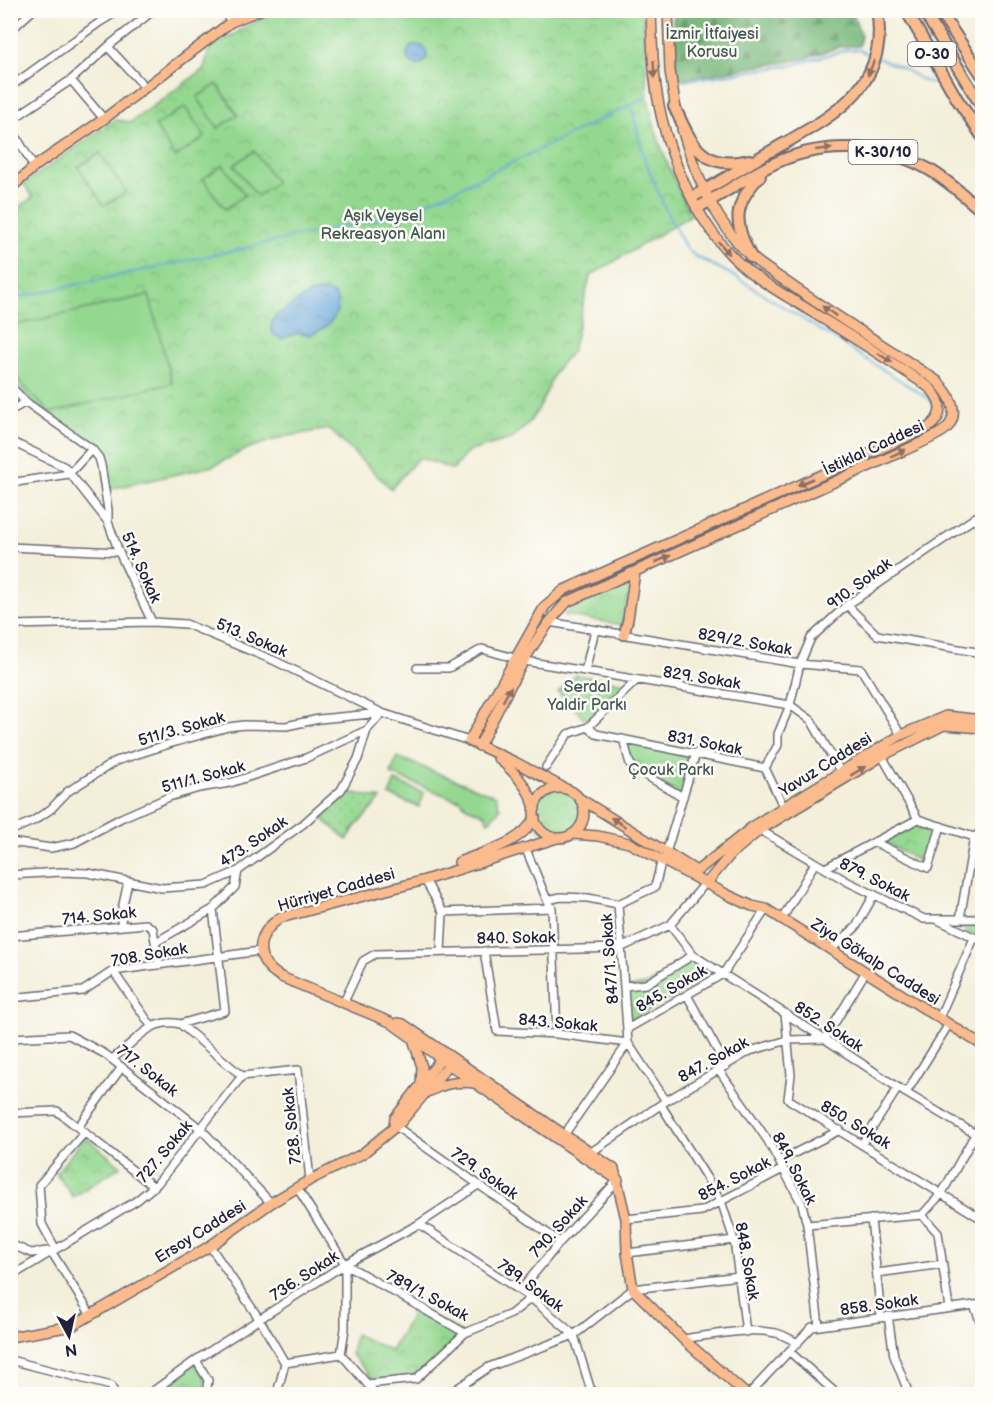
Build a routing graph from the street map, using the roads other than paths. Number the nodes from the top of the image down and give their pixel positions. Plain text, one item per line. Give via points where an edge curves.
1 (33, 10) edge
2 (120, 10) edge
3 (154, 10) edge
4 (224, 10) edge
5 (260, 10) edge
6 (877, 10) edge
7 (906, 10) edge
8 (924, 10) edge
9 (939, 10) edge
10 (668, 12) edge
11 (651, 13) edge
12 (231, 22) junction
13 (10, 31) edge
14 (108, 47) junction
15 (982, 75) edge
16 (71, 80) junction
17 (10, 87) edge
18 (144, 87) junction
19 (674, 106) junction
20 (982, 107) edge
21 (104, 119) junction
22 (10, 122) edge
23 (10, 126) edge
24 (982, 136) edge
25 (758, 158) junction
26 (768, 166) junction
27 (34, 167) junction
28 (10, 189) edge
29 (704, 191) junction
30 (692, 197) junction
31 (709, 201) junction
32 (697, 208) junction
33 (982, 212) edge
34 (751, 257) junction
35 (10, 386) edge
36 (26, 402) junction
37 (10, 411) edge
38 (10, 441) edge
39 (92, 449) junction
40 (69, 474) junction
41 (10, 483) edge
42 (982, 513) edge
43 (108, 522) junction
44 (10, 547) edge
45 (118, 552) junction
46 (635, 572) junction
47 (847, 605) junction
48 (152, 622) junction
49 (549, 622) junction
50 (10, 625) edge
51 (595, 630) junction
52 (624, 635) junction
53 (982, 653) edge
54 (521, 659) junction
55 (800, 664) junction
56 (417, 668) dead end
57 (585, 671) junction
58 (637, 680) junction
59 (790, 705) junction
60 (382, 713) junction
61 (982, 720) edge
62 (588, 727) junction
63 (982, 728) edge
64 (367, 730) junction
65 (901, 735) junction
66 (623, 739) junction
67 (469, 741) junction
68 (479, 746) junction
69 (696, 753) junction
70 (882, 756) junction
71 (546, 767) dead end
72 (765, 768) junction
73 (840, 771) junction
74 (566, 789) junction
75 (683, 797) junction
76 (579, 798) junction
77 (784, 808) junction
78 (535, 813) junction
79 (918, 819) junction
80 (941, 826) junction
81 (760, 830) junction
82 (10, 831) edge
83 (982, 831) edge
84 (573, 834) junction
85 (974, 837) junction
86 (557, 838) junction
87 (10, 842) edge
88 (874, 842) junction
89 (525, 847) junction
90 (660, 853) junction
91 (815, 863) junction
92 (825, 868) junction
93 (238, 871) junction
94 (446, 871) junction
95 (694, 873) junction
96 (10, 875) edge
97 (425, 880) junction
98 (708, 880) junction
99 (128, 882) junction
100 (696, 894) junction
101 (874, 895) junction
102 (547, 900) junction
103 (618, 904) junction
104 (552, 908) junction
105 (213, 909) junction
106 (766, 909) junction
107 (443, 912) junction
108 (782, 919) junction
109 (960, 919) junction
110 (982, 919) edge
111 (936, 920) junction
112 (121, 925) junction
113 (670, 926) junction
114 (10, 936) edge
115 (974, 938) junction
116 (982, 941) edge
117 (156, 942) junction
118 (620, 948) junction
119 (554, 950) junction
120 (831, 950) junction
121 (260, 951) junction
122 (484, 951) junction
123 (441, 952) junction
124 (693, 955) junction
125 (217, 956) junction
126 (159, 964) junction
127 (113, 971) junction
128 (865, 973) junction
129 (723, 974) junction
130 (624, 986) junction
131 (687, 995) junction
132 (10, 998) edge
133 (344, 1002) junction
134 (785, 1013) junction
135 (939, 1018) junction
136 (390, 1022) junction
137 (180, 1024) junction
138 (949, 1024) junction
139 (152, 1027) junction
140 (627, 1029) junction
141 (557, 1034) junction
142 (10, 1038) edge
143 (825, 1039) junction
144 (788, 1040) junction
145 (414, 1042) junction
146 (628, 1043) junction
147 (982, 1045) edge
148 (112, 1059) junction
149 (447, 1059) junction
150 (726, 1066) junction
151 (122, 1067) junction
152 (719, 1070) junction
153 (242, 1076) junction
154 (474, 1083) junction
155 (421, 1084) junction
156 (898, 1088) junction
157 (906, 1093) junction
158 (425, 1094) junction
159 (663, 1103) junction
160 (10, 1113) edge
161 (982, 1122) edge
162 (394, 1125) junction
163 (78, 1127) junction
164 (201, 1129) junction
165 (840, 1130) junction
166 (85, 1132) junction
167 (975, 1134) junction
168 (564, 1135) junction
169 (982, 1138) edge
170 (862, 1144) junction
171 (590, 1153) junction
172 (781, 1165) junction
173 (310, 1180) junction
174 (618, 1180) junction
175 (478, 1185) junction
176 (154, 1187) junction
177 (298, 1189) junction
178 (942, 1193) junction
179 (721, 1201) junction
180 (271, 1203) junction
181 (922, 1215) junction
182 (626, 1218) junction
183 (871, 1219) junction
184 (982, 1219) edge
185 (418, 1224) junction
186 (807, 1225) junction
187 (734, 1240) junction
188 (560, 1242) junction
189 (10, 1244) edge
190 (210, 1246) junction
191 (53, 1250) junction
192 (627, 1253) junction
193 (345, 1264) junction
194 (943, 1264) junction
195 (877, 1273) junction
196 (13, 1275) dead end
197 (739, 1276) junction
198 (633, 1289) junction
199 (520, 1292) junction
200 (531, 1298) junction
201 (982, 1304) edge
202 (974, 1305) junction
203 (949, 1308) junction
204 (91, 1315) junction
205 (884, 1317) junction
206 (260, 1320) junction
207 (819, 1326) junction
208 (982, 1326) edge
209 (746, 1332) junction
210 (465, 1333) junction
211 (574, 1335) junction
212 (10, 1337) edge
213 (683, 1338) junction
214 (798, 1343) junction
215 (790, 1352) junction
216 (341, 1354) junction
217 (10, 1360) edge
218 (196, 1360) junction
219 (285, 1363) junction
220 (367, 1384) junction
221 (149, 1394) edge
222 (115, 1395) edge
223 (206, 1395) edge
224 (278, 1395) edge
225 (376, 1395) edge
226 (449, 1395) edge
227 (592, 1395) edge
228 (747, 1395) edge
229 (837, 1395) edge
230 (909, 1395) edge

1 - 13 street
2 - 17 street
3 - 14 street
4 - 12 street
5 - 12 main road
6 -> 25 highway via 879,39 874,61 849,102 819,124
7 - 24 highway, O-30
8 - 20 highway, O-30
9 - 15 highway
10 - 19 main road, İstiklal Caddesi
11 -> 30 main road, İstiklal Caddesi via 658,101 674,157
12 - 18 main road
14 - 16 street
14 - 18 street
16 - 21 street
16 - 22 street
18 - 21 main road
19 - 25 highway via 689,139 712,160 731,163
19 - 29 main road, İstiklal Caddesi
21 - 27 main road
23 - 27 street
25 - 29 highway
26 - 31 highway, K-30/10
26 -> 33 highway, K-30/10 via 808,151 827,149 870,150 900,156 929,169
26 - 34 highway, K-30/10 via 748,188 738,211 739,232
27 - 28 main road
29 - 30 highway
29 - 31 main road, İstiklal Caddesi
30 - 32 main road, İstiklal Caddesi
31 - 32 highway
31 - 34 main road, İstiklal Caddesi
32 -> 54 main road, İstiklal Caddesi via 716,238 747,270 930,388 939,398 941,413 929,427 564,590 544,606
46 -> 34 main road, İstiklal Caddesi via 903,451 947,429 953,415 948,392 937,381
35 - 36 street
36 - 37 street
36 - 39 street
38 - 40 street via 65,467
39 - 40 street
39 - 43 street, 514. Sokak via 101,465
40 - 41 street
40 - 43 street
42 - 47 street, 910. Sokak
43 - 45 street, 514. Sokak
44 - 45 street
45 - 48 street, 514. Sokak
46 - 49 main road, İstiklal Caddesi via 567,602
46 - 52 main road
47 - 53 street via 877,634
47 - 55 street, 910. Sokak via 811,638
48 - 50 street, 513. Sokak
48 - 60 street, 513. Sokak via 186,624 275,661
49 - 51 street, 829/2. Sokak
49 - 54 main road, İstiklal Caddesi
51 - 52 street, 829/2. Sokak
51 - 57 street
52 - 55 street, 829/2. Sokak
54 - 56 street, 829. Sokak via 482,649 449,668
54 - 57 street, 829. Sokak
54 - 67 main road, İstiklal Caddesi
68 -> 54 main road, İstiklal Caddesi
55 - 59 street, 910. Sokak
55 - 65 street, 829/2. Sokak via 861,669
57 - 58 street, 829. Sokak
58 - 59 street, 829. Sokak
58 - 62 street
59 - 72 street, 910. Sokak via 778,734 778,745
59 - 73 street, 829. Sokak via 811,720
60 - 64 street, 473. Sokak
60 - 67 street, 513. Sokak
60 - 82 street, 511/3. Sokak via 286,726 236,726 169,744 116,761 67,792 42,815
61 - 65 main road, Yavuz Caddesi via 946,716
62 - 66 street, 831. Sokak via 596,734
62 - 71 street via 568,734
63 - 70 main road, Yavuz Caddesi via 944,725
64 - 87 street, 511/1. Sokak via 306,758 230,783 169,797 74,843 51,848
64 - 93 street, 473. Sokak via 358,759 341,790 303,824
65 - 73 main road, Yavuz Caddesi
66 - 69 street, 831. Sokak
66 - 75 street via 630,764
67 - 68 main road
68 - 74 main road
68 - 78 main road via 512,769 532,799
69 - 72 street, 831. Sokak
69 - 75 street
70 - 79 street
81 -> 70 main road, Yavuz Caddesi
72 - 77 street
73 - 77 main road, Yavuz Caddesi
74 - 76 main road
74 - 78 main road via 543,794
75 - 90 street
76 - 84 main road via 584,813
90 -> 76 main road
77 - 95 main road, Yavuz Caddesi via 756,824
78 - 86 main road via 543,831
78 - 94 main road via 531,825 521,835
79 - 80 street
79 - 88 street
80 - 85 street
80 - 88 street via 928,868
81 - 91 street, 879. Sokak
81 - 98 main road, Yavuz Caddesi
83 - 85 street
84 - 86 main road
84 - 90 main road via 598,836
85 - 109 street
86 - 89 main road
88 - 92 street
89 - 94 main road
89 - 102 street
90 - 95 main road, Ziya Gökalp Caddesi
90 - 103 street via 655,887
91 - 92 street, 879. Sokak
91 - 108 street
92 - 101 street, 879. Sokak
93 - 99 street, 473. Sokak via 206,885 187,888
93 - 105 street via 236,887
94 - 97 main road, Hürriyet Caddesi
95 - 98 main road, Ziya Gökalp Caddesi
95 - 100 street
96 - 99 street, 473. Sokak via 88,873
97 - 107 street
97 - 121 main road, Hürriyet Caddesi via 280,918 263,936
98 - 100 street, 840. Sokak
98 - 106 main road, Ziya Gökalp Caddesi via 752,906
99 - 112 street
100 - 113 street, 840. Sokak
101 - 111 street, 879. Sokak via 924,919
101 - 120 street via 856,927
102 - 103 street via 588,898
102 - 104 street
103 - 118 street, 847/1. Sokak
104 - 107 street
104 - 119 street
105 - 117 street
105 - 125 street
106 - 108 main road, Ziya Gökalp Caddesi
106 - 129 street, 845. Sokak
107 - 123 street
108 - 120 main road, Ziya Gökalp Caddesi
109 - 110 street
109 - 111 street
111 - 115 street, 879. Sokak
112 - 114 street, 714. Sokak
112 - 117 street, 714. Sokak via 146,924 153,929
113 - 118 street, 840. Sokak
113 - 124 street, 852. Sokak
115 - 116 street, 879. Sokak
115 - 135 street
117 - 126 street
118 - 119 street, 840. Sokak
118 - 130 street, 847/1. Sokak
119 - 122 street, 840. Sokak
119 - 141 street
120 - 128 main road, Ziya Gökalp Caddesi
121 - 125 street, 708. Sokak
121 - 133 main road via 267,966 281,977
122 - 123 street, 840. Sokak
122 - 141 street, 843. Sokak via 497,1031
123 - 133 street, 840. Sokak via 375,954 363,961
124 - 129 street, 852. Sokak
124 - 130 street via 646,984
125 - 126 street, 708. Sokak
125 - 137 street via 225,1011
126 - 127 street, 708. Sokak
127 - 132 street, 708. Sokak via 83,991
127 - 139 street
128 - 135 main road, Ziya Gökalp Caddesi
128 - 143 street
129 - 131 street, 845. Sokak
129 - 134 street, 852. Sokak
130 - 140 street, 847/1. Sokak
131 - 140 street, 845. Sokak
131 - 150 street
133 - 136 main road
134 - 143 street, 852. Sokak
134 - 144 street, 850. Sokak
135 - 138 main road, Ziya Gökalp Caddesi
136 - 145 main road
136 - 149 main road via 403,1024
137 - 139 street via 168,1022
137 - 153 street
138 - 147 main road, Ziya Gökalp Caddesi
138 - 157 street
139 - 148 street
140 - 146 street, 847/1. Sokak
141 - 146 street, 843. Sokak
142 - 148 street, 717. Sokak via 69,1035
143 - 144 street, 847. Sokak
143 - 156 street, 852. Sokak
144 - 150 street, 847. Sokak via 750,1051
144 - 165 street, 850. Sokak via 788,1098
145 - 149 main road
145 - 155 main road via 422,1067
146 - 159 street
146 - 168 street
148 - 151 street, 717. Sokak
149 - 154 main road
149 - 155 main road, Ersoy Caddesi
149 - 158 main road, Ersoy Caddesi
149 - 168 main road
150 - 152 street, 847. Sokak
151 - 163 street
151 - 164 street, 717. Sokak
152 - 159 street, 847. Sokak
152 - 172 street, 849. Sokak
153 - 164 street, 727. Sokak
153 - 173 street, 728. Sokak via 298,1070
154 - 158 main road, Ersoy Caddesi via 446,1084
154 - 174 main road
155 - 162 main road, Ersoy Caddesi via 395,1118
156 - 157 street, 852. Sokak
156 - 170 street
157 - 167 street, 852. Sokak
158 - 162 main road, Ersoy Caddesi
159 - 171 street, 847. Sokak
159 - 179 street, 848. Sokak
160 - 163 street via 57,1111
161 - 167 street
162 - 173 main road, Ersoy Caddesi via 362,1154
162 - 175 street, 729. Sokak
163 - 166 street
164 - 176 street, 727. Sokak
164 - 180 street, 717. Sokak
165 - 170 street, 850. Sokak
165 - 172 street, 854. Sokak
166 - 176 street
166 - 191 street via 39,1185 42,1224
167 - 169 street, 852. Sokak
167 - 178 street
168 - 171 main road
170 - 178 street, 850. Sokak
171 - 174 main road via 614,1169
172 - 179 street, 854. Sokak
172 - 186 street, 849. Sokak via 802,1204
173 - 177 main road, Ersoy Caddesi
174 - 182 main road
174 - 188 street, 790. Sokak
175 - 185 street, 736. Sokak
175 - 188 street, 729. Sokak
176 - 191 street, 727. Sokak
177 - 180 main road, Ersoy Caddesi
177 - 193 street
178 - 181 street
178 - 184 street, 850. Sokak
179 - 182 street, 854. Sokak via 702,1211
179 - 187 street, 848. Sokak
180 - 190 main road, Ersoy Caddesi
181 - 183 street
181 - 194 street via 938,1233
182 - 192 main road
183 - 186 street
183 - 195 street
185 - 193 street, 736. Sokak
185 - 199 street, 789. Sokak
186 - 207 street, 849. Sokak
187 - 192 street
187 - 197 street, 848. Sokak
188 - 199 street, 790. Sokak
189 - 191 street via 31,1253
190 - 204 main road, Ersoy Caddesi
190 - 206 street
191 - 196 street, 727. Sokak
191 - 204 street
192 - 198 main road
193 - 206 street, 736. Sokak
193 - 210 street, 789/1. Sokak
193 - 216 street
194 - 195 street
194 - 203 street
195 - 205 street
197 - 198 street
197 - 209 street, 848. Sokak
198 - 211 street
198 - 213 main road
199 - 200 street, 789. Sokak
200 - 210 street, 789/1. Sokak via 511,1314
200 - 211 street, 789. Sokak
201 - 202 street, 858. Sokak
202 - 203 street, 858. Sokak
202 - 208 street
203 - 205 street, 858. Sokak
204 - 212 main road, Ersoy Caddesi via 72,1326
205 - 207 street, 858. Sokak
205 - 230 street
206 - 218 street, 736. Sokak
206 - 219 street
207 - 214 street, 858. Sokak via 812,1327
209 - 213 street
209 - 214 street via 778,1333
210 - 220 street via 416,1379
211 - 226 street via 489,1367
211 - 227 street
213 - 228 main road
214 - 215 street, 858. Sokak
215 - 228 street
215 - 229 street
216 - 219 street
216 - 220 street
217 - 222 street via 111,1386
218 - 221 street, 736. Sokak
218 - 223 street via 208,1380
219 - 224 street
220 - 225 street

